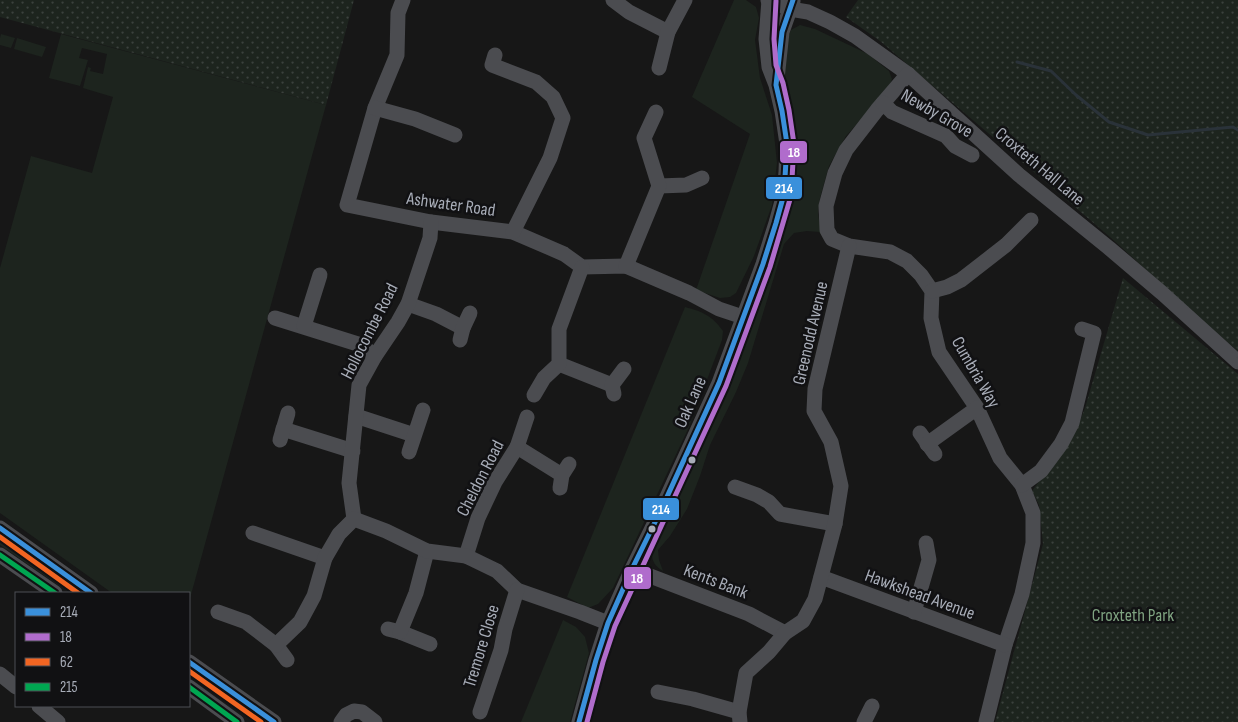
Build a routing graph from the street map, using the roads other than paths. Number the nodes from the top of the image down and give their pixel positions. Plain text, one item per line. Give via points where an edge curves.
1 (403, 0) edge
2 (613, 0) edge
3 (685, 0) edge
4 (769, 0) edge
5 (793, 3) edge
6 (668, 32) junction
7 (495, 55) dead end
8 (659, 68) dead end
9 (908, 74) junction
10 (776, 85) junction
11 (883, 103) junction
12 (375, 108) junction
13 (656, 112) dead end
14 (455, 134) dead end
15 (972, 155) dead end
16 (702, 178) dead end
17 (659, 186) junction
18 (1031, 220) dead end
19 (431, 222) junction
20 (514, 232) junction
21 (849, 246) junction
22 (626, 266) junction
23 (582, 268) junction
24 (320, 274) dead end
25 (932, 290) junction
26 (408, 304) junction
27 (470, 313) dead end
28 (744, 317) junction
29 (276, 318) dead end
30 (304, 326) junction
31 (1082, 329) dead end
32 (375, 356) junction
33 (1238, 362) edge
34 (559, 364) junction
35 (624, 369) dead end
36 (534, 395) dead end
37 (977, 408) junction
38 (423, 410) dead end
39 (288, 413) dead end
40 (356, 416) junction
41 (526, 417) dead end
42 (414, 435) junction
43 (927, 444) dead end
44 (517, 447) junction
45 (353, 451) junction
46 (409, 452) dead end
47 (564, 476) dead end
48 (1022, 485) junction
49 (735, 486) dead end
50 (354, 519) junction
51 (835, 524) junction
52 (0, 528) edge
53 (253, 533) dead end
54 (926, 543) dead end
55 (428, 552) junction
56 (0, 555) edge
57 (466, 556) junction
58 (325, 558) junction
59 (632, 569) junction
60 (822, 577) junction
61 (517, 590) junction
62 (53, 592) edge
63 (90, 592) edge
64 (218, 612) dead end
65 (914, 612) junction
66 (608, 623) junction
67 (785, 633) junction
68 (430, 644) dead end
69 (1005, 645) junction
70 (276, 646) junction
71 (287, 660) dead end
72 (190, 663) edge
73 (0, 674) edge
74 (15, 686) edge
75 (190, 688) edge
76 (658, 692) dead end
77 (872, 706) dead end
78 (40, 707) edge
79 (480, 712) dead end
80 (740, 717) edge
81 (58, 722) edge
82 (237, 722) edge
83 (274, 722) edge
84 (342, 722) edge
85 (376, 722) edge
86 (579, 722) edge
87 (864, 722) edge
88 (986, 722) edge

1 - 12 street, Ashwater Road via 398,14 397,55
2 - 6 street
3 - 6 street
4 - 5 street, Croxteth Hall Lane
4 - 10 street, Oak Lane via 766,39
5 - 9 street, Croxteth Hall Lane via 854,36
5 - 10 street, Oak Lane via 782,32
6 - 8 street
7 - 20 street via 492,65 536,82 553,97 563,118 550,158
9 - 11 street
9 - 33 street, Croxteth Hall Lane via 1019,175 1109,248
10 - 28 street, Oak Lane via 787,144 784,194
11 - 15 street, Newby Grove via 892,112 946,136 955,146
11 - 21 street via 846,150 835,172 826,206 827,230 832,239
12 - 14 street
12 - 19 street, Ashwater Road via 347,205
13 - 17 street via 644,138
16 - 17 street via 686,186
17 - 22 street
18 - 25 street via 1010,250 961,280
19 - 20 street, Ashwater Road
19 - 26 street, Hollocombe Road via 430,238
20 - 23 street, Ashwater Road via 564,254
21 - 25 street via 890,252 907,261
21 - 51 street, Greenodd Avenue via 815,389 814,411 831,442 841,486
22 - 23 street
22 - 28 street via 689,292 719,309
23 - 34 street via 559,329
24 - 30 street
25 - 37 street, Cumbria Way via 930,318 939,352
26 - 27 street via 436,314 461,334
26 - 32 street, Hollocombe Road
28 - 59 street, Oak Lane via 711,401
29 - 30 street
30 - 32 street via 361,345
31 - 48 street via 1094,333 1072,422 1041,471
32 - 40 street, Hollocombe Road via 359,385
34 - 35 street via 613,390
34 - 36 street via 544,378
37 - 43 street
37 - 48 street, Cumbria Way via 1000,458
38 - 42 street
39 - 45 street via 281,434
40 - 42 street
40 - 45 street, Hollocombe Road
41 - 44 street, Cheldon Road
42 - 46 street
44 - 47 street
44 - 57 street, Cheldon Road via 486,500
45 - 50 street, Hollocombe Road via 349,483
48 - 69 street, Cumbria Way via 1033,513 1033,544 1022,594
49 - 51 street via 757,495 780,514
50 - 55 street
50 - 58 street via 339,534
51 - 60 street, Greenodd Avenue
52 - 63 street
53 - 58 street
54 - 65 street via 929,560
55 - 57 street
55 - 68 street via 416,592 394,630
56 - 62 street
57 - 61 street via 496,571
58 - 70 street via 314,596 300,622
59 - 66 street, Oak Lane
59 - 67 street, Kents Bank via 749,614
60 - 65 street, Hawkshead Avenue
60 - 67 street, Greenodd Avenue via 803,621
61 - 66 street
61 - 79 street, Tremore Close
64 - 70 street via 246,622
65 - 69 street, Hawkshead Avenue
66 - 86 street, Oak Lane
67 - 80 street, Greenodd Avenue via 746,673
69 - 88 street, Cumbria Way
70 - 71 street
72 - 83 street
73 - 74 street
75 - 82 street
76 - 80 street via 693,698
77 - 87 street
78 - 81 street
84 - 85 street via 354,711 362,712

